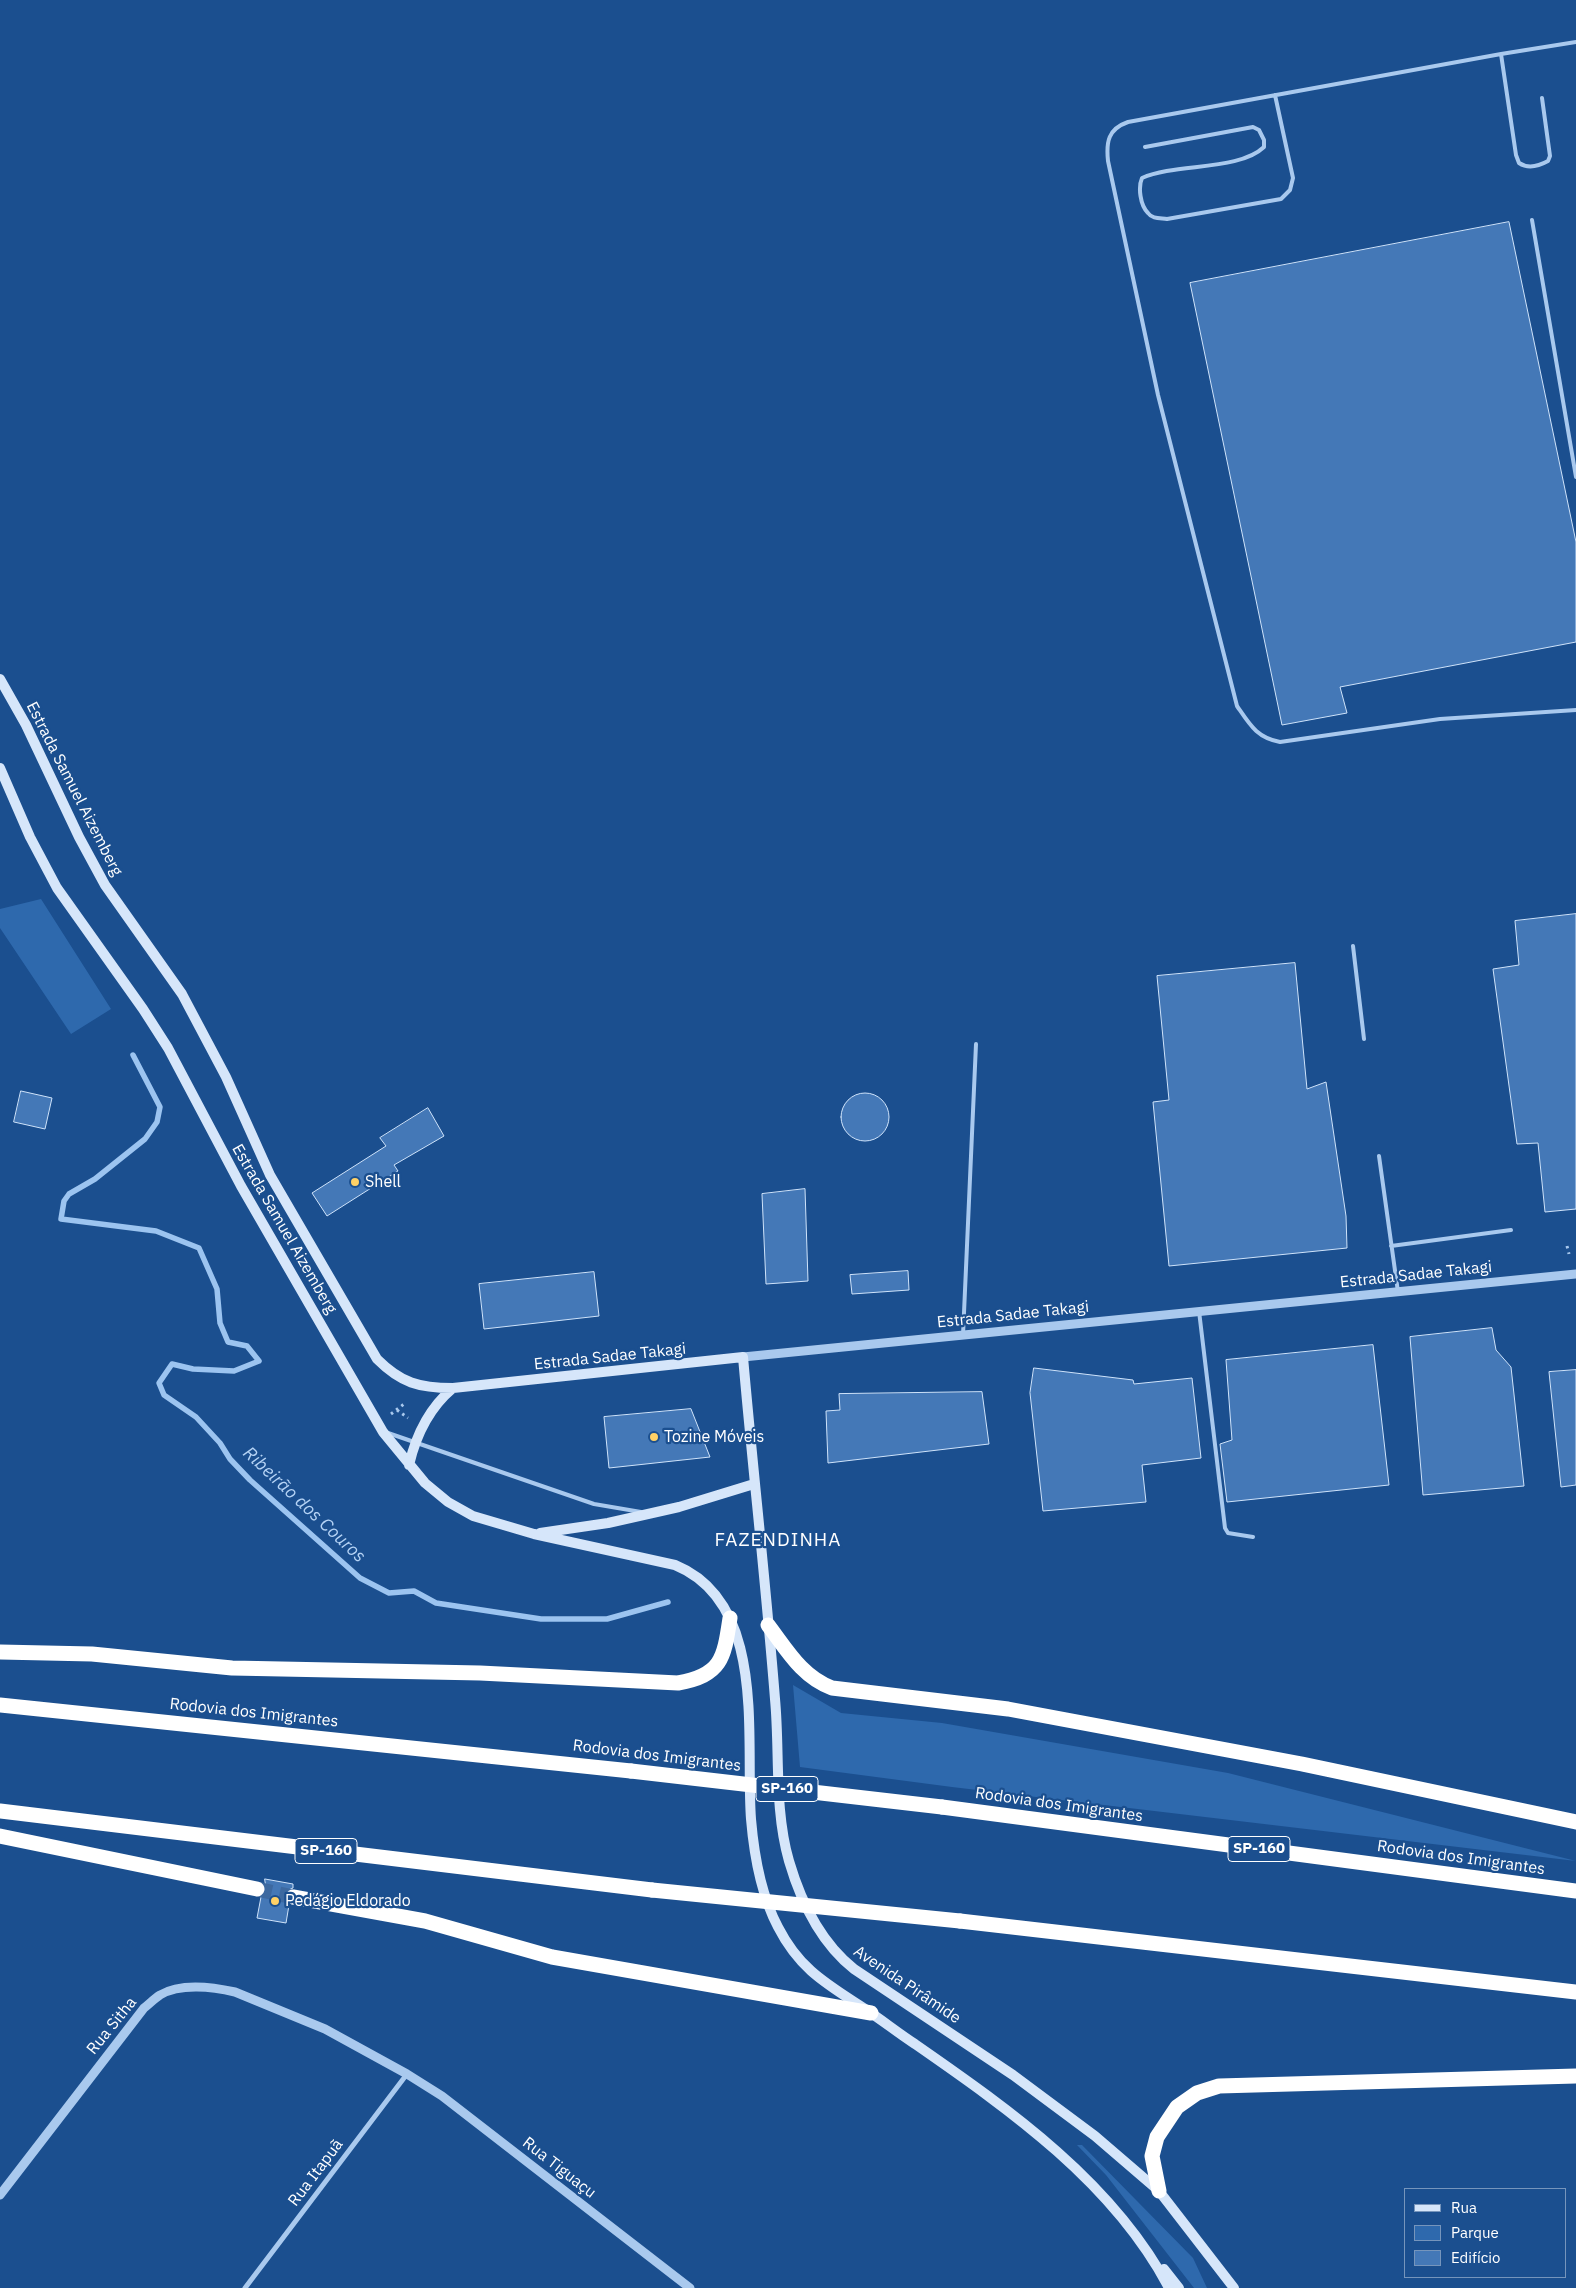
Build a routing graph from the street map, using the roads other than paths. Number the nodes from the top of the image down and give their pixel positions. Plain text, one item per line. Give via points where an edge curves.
1 (1576, 42) edge
2 (1501, 54) junction
3 (1275, 95) junction
4 (1542, 98) dead end
5 (1145, 147) dead end
6 (1532, 220) dead end
7 (1576, 477) edge
8 (0, 679) edge
9 (1576, 710) edge
10 (0, 768) edge
11 (1353, 946) dead end
12 (1364, 1039) dead end
13 (976, 1044) dead end
14 (1379, 1156) dead end
15 (1511, 1230) dead end
16 (1391, 1246) junction
17 (1576, 1274) edge
18 (1398, 1292) junction
19 (1199, 1311) junction
20 (963, 1335) junction
21 (743, 1357) junction
22 (453, 1388) junction
23 (383, 1432) junction
24 (414, 1442) junction
25 (408, 1465) junction
26 (754, 1484) junction
27 (652, 1513) junction
28 (534, 1534) junction
29 (1254, 1537) dead end
30 (730, 1618) junction
31 (768, 1625) junction
32 (0, 1652) edge
33 (0, 1705) edge
34 (0, 1811) edge
35 (1576, 1822) edge
36 (0, 1836) edge
37 (256, 1889) tunnel mouth
38 (1576, 1891) edge
39 (293, 1897) tunnel mouth
40 (1576, 1992) edge
41 (870, 2013) junction
42 (407, 2074) junction
43 (1576, 2076) edge
44 (1159, 2191) junction
45 (0, 2195) edge
46 (1155, 2262) junction
47 (247, 2286) edge
48 (255, 2288) edge
49 (690, 2288) edge
50 (1169, 2288) edge
51 (1179, 2288) edge
52 (1234, 2288) edge

1 - 2 lane
2 - 3 lane
2 - 4 lane via 1516,155 1523,166 1539,166 1550,156
3 - 5 lane via 1293,178 1290,190 1281,200 1167,219 1156,218 1148,214 1143,203 1139,185 1142,178 1249,158 1264,148 1264,140 1259,130 1253,127
3 - 9 lane via 1128,122 1118,126 1109,136 1107,146 1158,395 1237,706 1252,728 1267,740 1280,742 1440,720
6 - 7 lane
8 - 22 main road, Estrada Samuel Aizemberg via 105,885 182,994 226,1077 270,1175 377,1359 390,1372 408,1382
10 - 23 main road, Estrada Samuel Aizemberg via 30,837 57,888 168,1048 237,1179
11 - 12 lane
13 - 20 lane
14 - 16 lane
15 - 16 lane
16 - 18 lane
17 - 18 street, Estrada Sadae Takagi
18 - 19 street, Estrada Sadae Takagi
19 - 20 street, Estrada Sadae Takagi
19 - 29 lane via 1225,1528 1228,1533
20 - 21 street, Estrada Sadae Takagi
21 - 22 main road, Estrada Sadae Takagi
21 - 26 main road, Avenida Pirâmide
22 - 24 main road via 436,1403
23 - 24 lane
23 - 25 main road, Estrada Samuel Aizemberg
24 - 25 main road
24 - 27 lane via 594,1504
25 - 28 main road, Estrada Samuel Aizemberg via 436,1493 460,1509
26 - 27 main road
26 - 31 main road, Avenida Pirâmide
27 - 28 main road
28 - 30 main road, Estrada Samuel Aizemberg via 661,1562 691,1572 716,1595
30 - 32 highway via 725,1651 718,1666 696,1680 678,1683 480,1673 232,1668 92,1654
30 - 41 main road via 738,1638 746,1682 751,1819 764,1892 777,1926 805,1967 822,1983
31 - 35 highway via 803,1672 832,1688 1018,1711 1302,1764
31 - 44 main road, Avenida Pirâmide via 779,1740 783,1833 789,1861 815,1925 839,1957 854,1969 1013,2075 1095,2136
33 - 38 highway, Rodovia dos Imigrantes / SP-160, bridge via 631,1770 942,1807
34 - 40 highway, SP-160, bridge via 652,1890 960,1921
36 - 37 highway
39 - 41 highway via 425,1921 552,1957
41 - 46 main road via 1031,2129 1101,2195
42 - 45 street, Rua Sitha via 325,2029 235,1992 221,1988 174,1990 161,1994 144,2008
42 - 47 street, Rua Itapuã
42 - 49 street, Rua Tiguaçu via 442,2096
43 - 44 highway via 1219,2086 1197,2093 1177,2107 1156,2137 1152,2156
44 - 52 main road, Avenida Pirâmide
46 - 50 main road
46 - 51 main road
47 - 48 street

